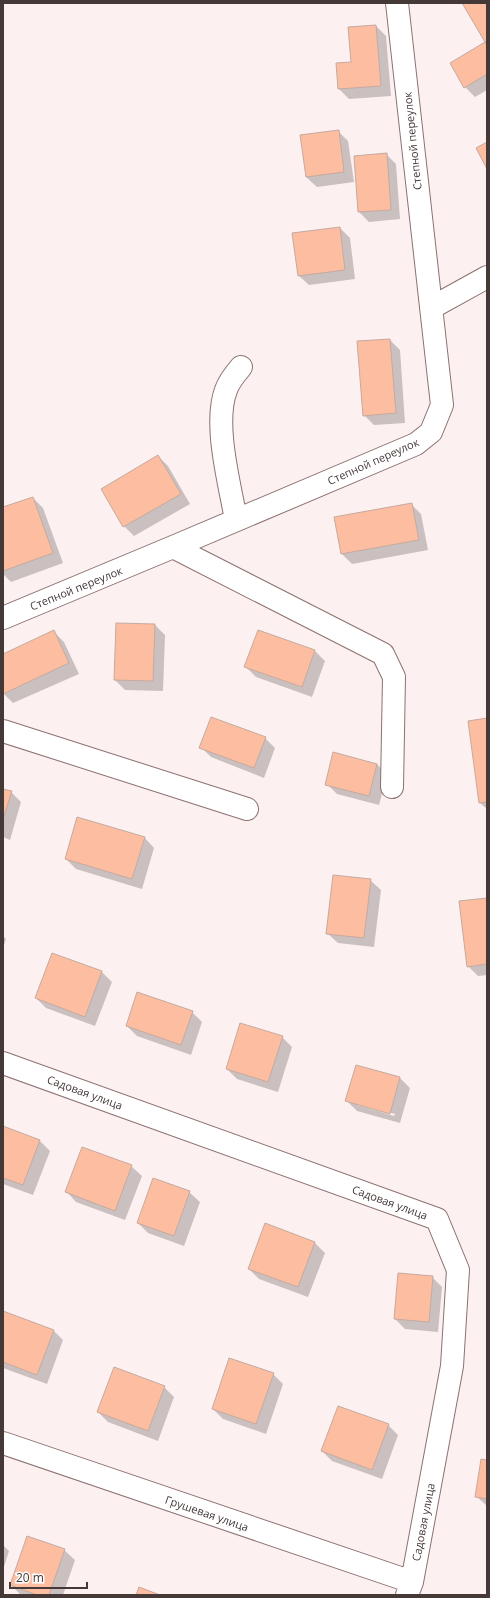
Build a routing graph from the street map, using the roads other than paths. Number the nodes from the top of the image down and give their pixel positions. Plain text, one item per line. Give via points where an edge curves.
1 (397, 3) edge
2 (487, 277) edge
3 (431, 308) junction
4 (241, 367) dead end
5 (236, 520) junction
6 (173, 548) junction
7 (3, 618) edge
8 (3, 731) edge
9 (392, 787) dead end
10 (247, 809) dead end
11 (3, 1063) edge
12 (3, 1443) edge
13 (410, 1589) edge

1 - 3 street, Степной переулок
2 - 3 street
3 - 5 street, Степной переулок via 442,405 430,432 416,444
4 - 5 street via 233,376 226,391 222,410 225,461
5 - 6 street, Степной переулок
6 - 7 street, Степной переулок
6 - 9 street via 383,654 394,677
8 - 10 street
11 - 13 street, Садовая улица via 437,1219 458,1270 452,1366
12 - 13 street, Грушевая улица

